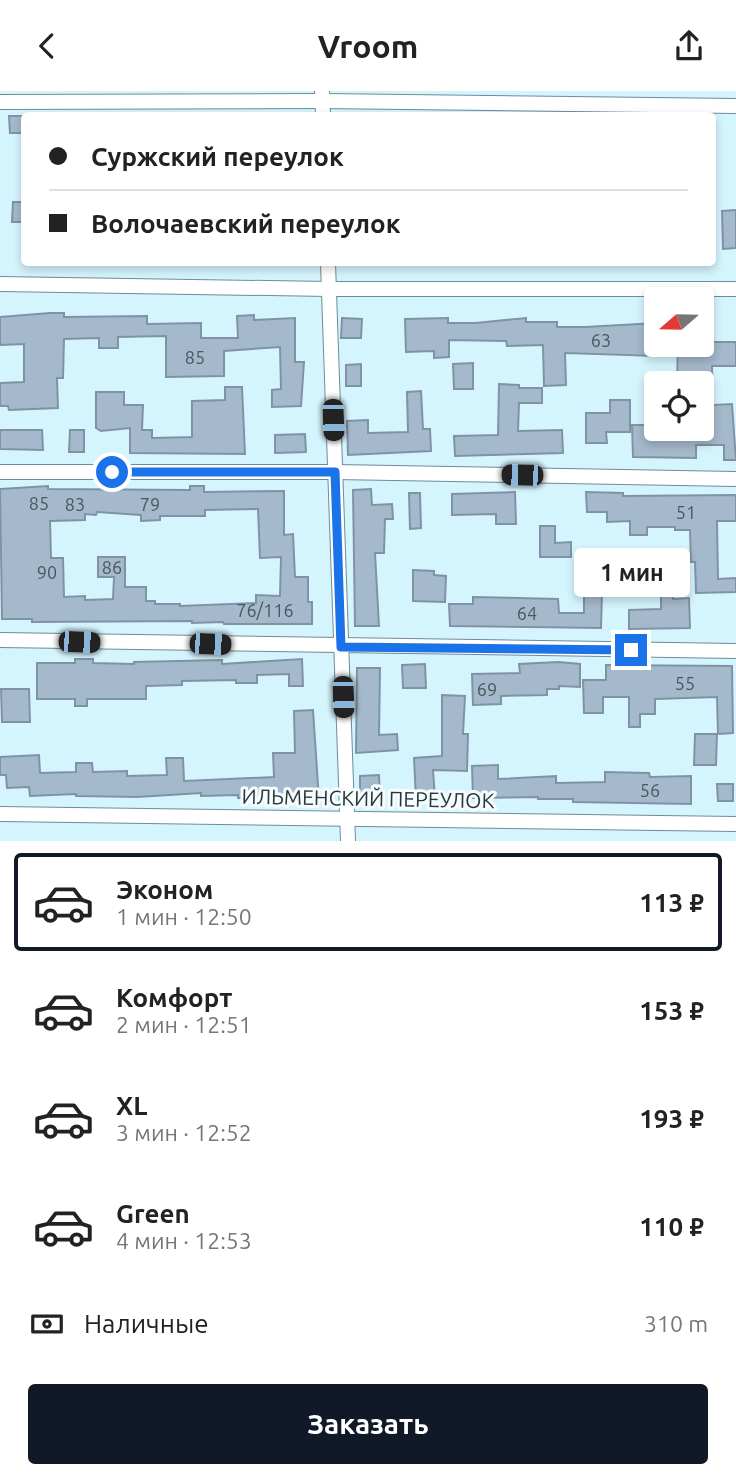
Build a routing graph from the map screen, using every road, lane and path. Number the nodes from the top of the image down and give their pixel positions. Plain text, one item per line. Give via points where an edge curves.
1 (0, 102) edge
2 (322, 102) edge
3 (736, 106) edge
4 (328, 266) edge
5 (0, 284) edge
6 (329, 289) junction
7 (736, 289) edge
8 (0, 472) edge
9 (335, 472) junction
10 (736, 479) edge
11 (0, 640) edge
12 (341, 647) junction
13 (736, 652) edge
14 (0, 814) edge
15 (348, 819) junction
16 (736, 824) edge
17 (348, 841) edge

1 - 2 street
2 - 3 street
4 - 6 street
5 - 6 street
6 - 7 street
6 - 9 street
8 - 9 street
9 - 10 street
9 - 12 street
11 - 12 street
12 - 13 street
12 - 15 street
14 - 15 street, ИЛЬМЕНСКИЙ ПЕРЕУЛОК
15 - 16 street, ИЛЬМЕНСКИЙ ПЕРЕУЛОК
15 - 17 street

